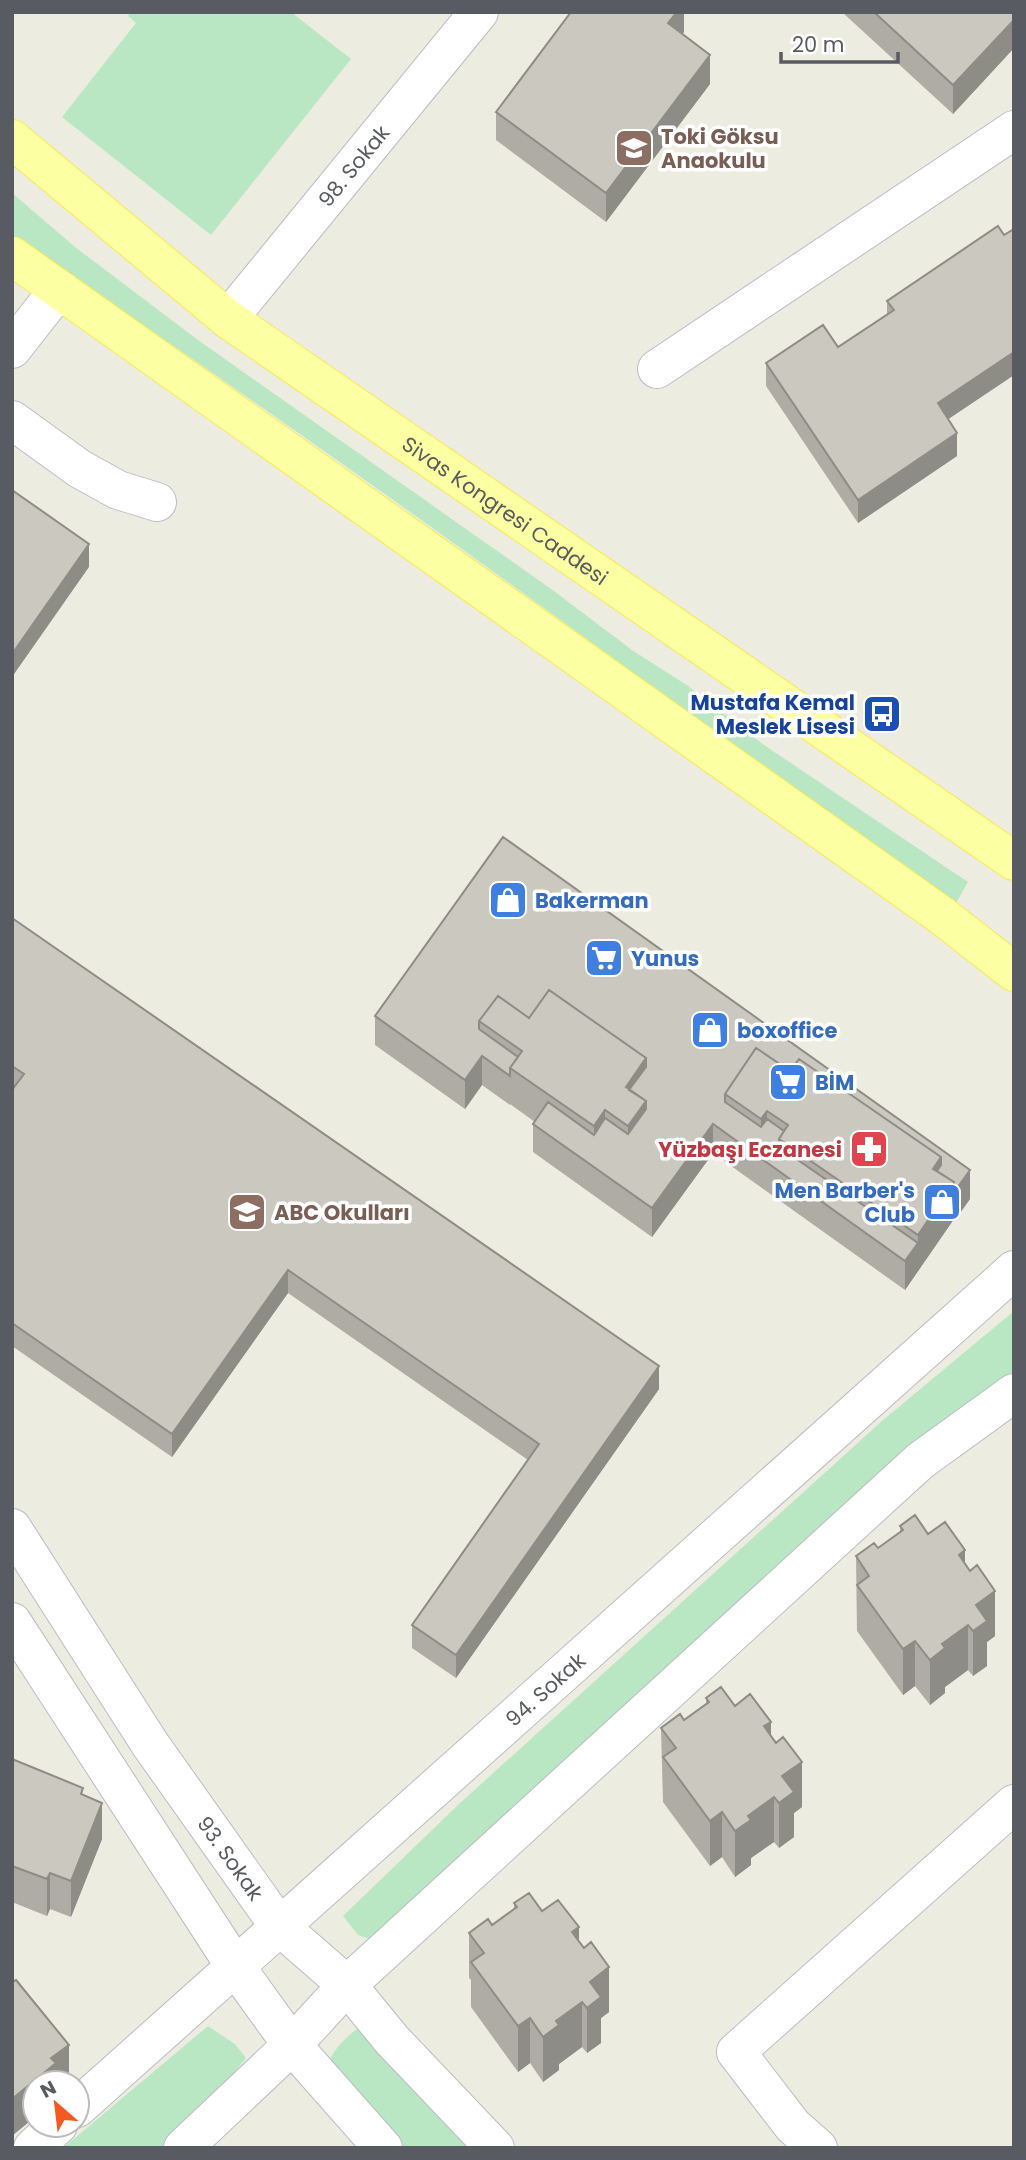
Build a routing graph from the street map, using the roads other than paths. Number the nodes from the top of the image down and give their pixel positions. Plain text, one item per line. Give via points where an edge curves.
1 (479, 12) edge
2 (1014, 130) edge
3 (12, 139) edge
4 (12, 256) edge
5 (59, 289) junction
6 (228, 319) junction
7 (12, 349) edge
8 (657, 369) dead end
9 (12, 420) edge
10 (157, 502) dead end
11 (1014, 861) edge
12 (1014, 972) edge
13 (1014, 1270) edge
14 (1014, 1393) edge
15 (12, 1528) edge
16 (12, 1622) edge
17 (1014, 1804) edge
18 (279, 1926) junction
19 (235, 1966) junction
20 (347, 1986) junction
21 (292, 2045) junction
22 (91, 2095) edge
23 (183, 2148) edge
24 (383, 2148) edge
25 (495, 2148) edge
26 (818, 2148) edge

1 - 6 street, 98. Sokak
2 - 8 street
3 - 6 main road, Sivas Kongresi Caddesi
4 - 5 main road
5 - 7 street
5 - 12 main road via 930,907
6 - 11 main road, Sivas Kongresi Caddesi
9 - 10 street via 80,469 118,490
13 - 18 street, 94. Sokak
14 - 20 street via 920,1461
15 - 18 street, 93. Sokak via 150,1744
16 - 19 street
17 - 26 street via 736,2052 793,2126
18 - 19 street, 94. Sokak
18 - 20 street, 93. Sokak
19 - 21 street
19 - 22 street, 94. Sokak
20 - 21 street
20 - 25 street, 93. Sokak
21 - 23 street
21 - 24 street

